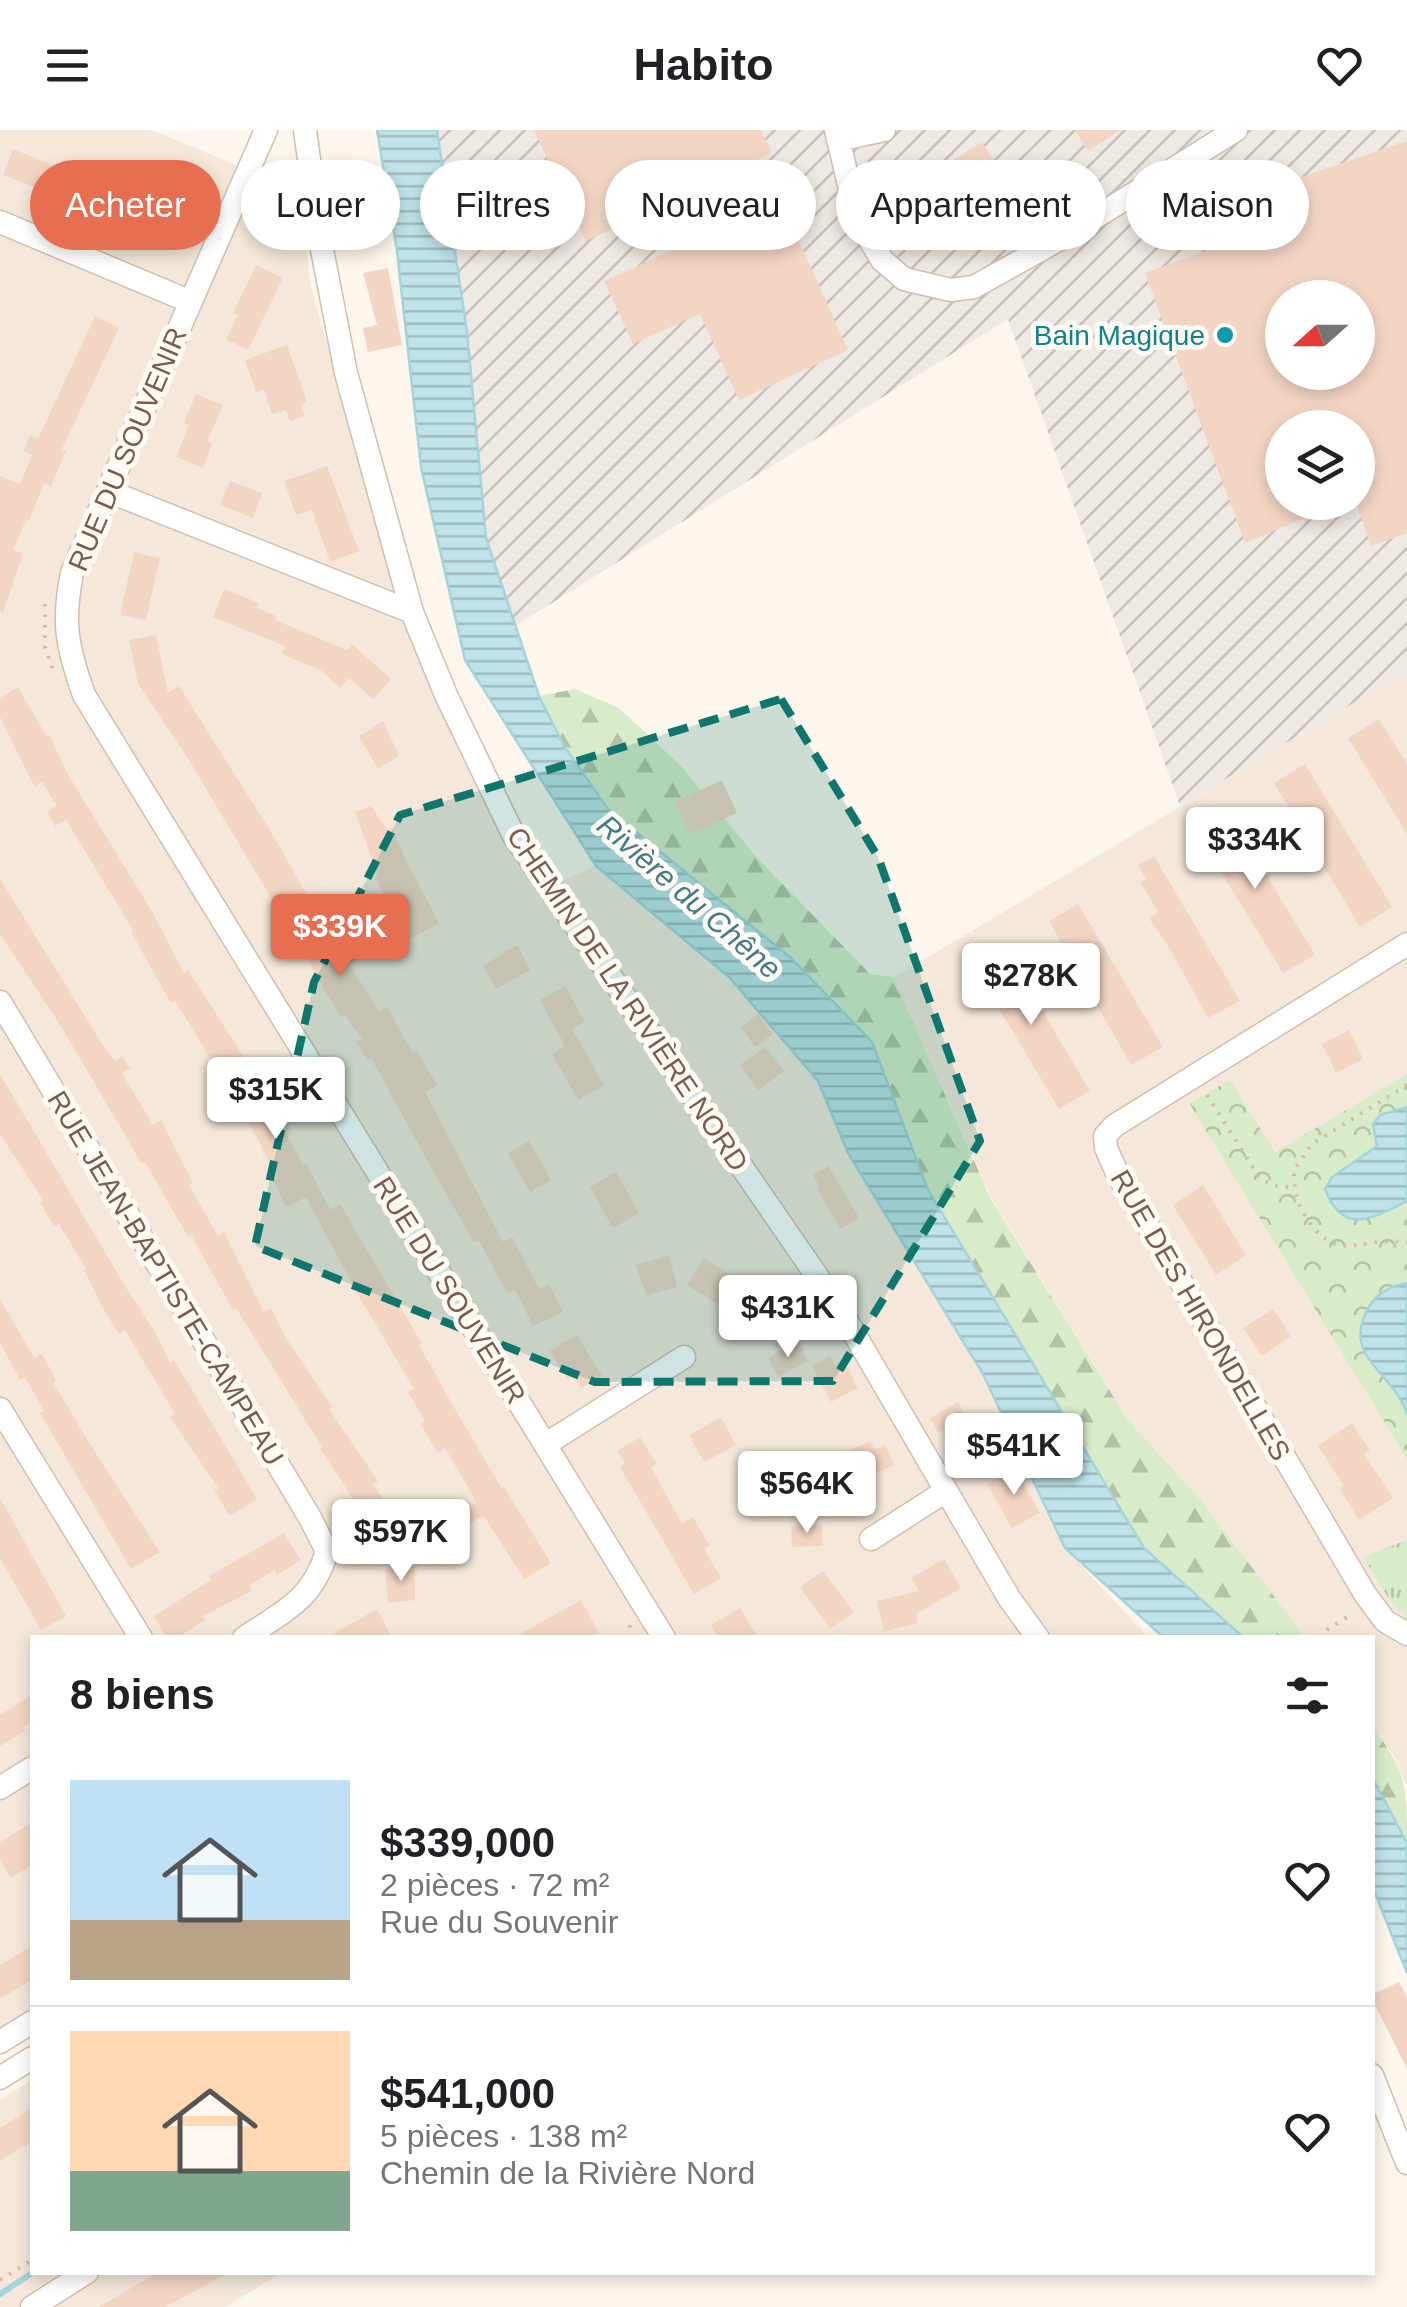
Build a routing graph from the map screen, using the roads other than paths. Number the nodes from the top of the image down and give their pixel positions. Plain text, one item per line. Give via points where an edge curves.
1 (266, 130) edge
2 (305, 130) edge
3 (884, 130) edge
4 (1236, 130) edge
5 (837, 135) edge
6 (0, 222) edge
7 (191, 302) junction
8 (108, 491) junction
9 (412, 612) junction
10 (1407, 944) edge
11 (0, 1002) edge
12 (684, 1356) dead end
13 (0, 1409) edge
14 (546, 1444) junction
15 (946, 1491) junction
16 (870, 1539) dead end
17 (1407, 1634) edge
18 (139, 1635) edge
19 (248, 1635) edge
20 (661, 1635) edge
21 (1036, 1635) edge
22 (30, 1769) edge
23 (0, 1788) edge
24 (30, 2023) edge
25 (0, 2042) edge
26 (30, 2059) edge
27 (0, 2078) edge
28 (1375, 2082) edge
29 (1407, 2164) edge
30 (82, 2275) edge
31 (32, 2307) edge

1 - 7 street, RUE DU SOUVENIR
2 - 9 street, CHEMIN DE LA RIVIÈRE NORD via 346,373
3 - 5 street
4 - 5 street via 974,287 950,290 904,280 882,260 857,218
6 - 7 street
7 - 8 street, RUE DU SOUVENIR
8 - 9 street
8 - 14 street, RUE DU SOUVENIR via 72,572 64,610 66,644 84,695
9 - 15 street, CHEMIN DE LA RIVIÈRE NORD via 514,836 841,1311
10 - 17 street, RUE DES HIRONDELLES via 1105,1136 1118,1175 1365,1594 1385,1621
11 - 19 street, RUE JEAN-BAPTISTE-CAMPEAU via 326,1551 319,1578 303,1596
12 - 14 street
13 - 18 street
14 - 20 street, RUE DU SOUVENIR
15 - 16 street
15 - 21 street, CHEMIN DE LA RIVIÈRE NORD
22 - 23 street
24 - 25 street
26 - 27 street
28 - 29 street
30 - 31 street

